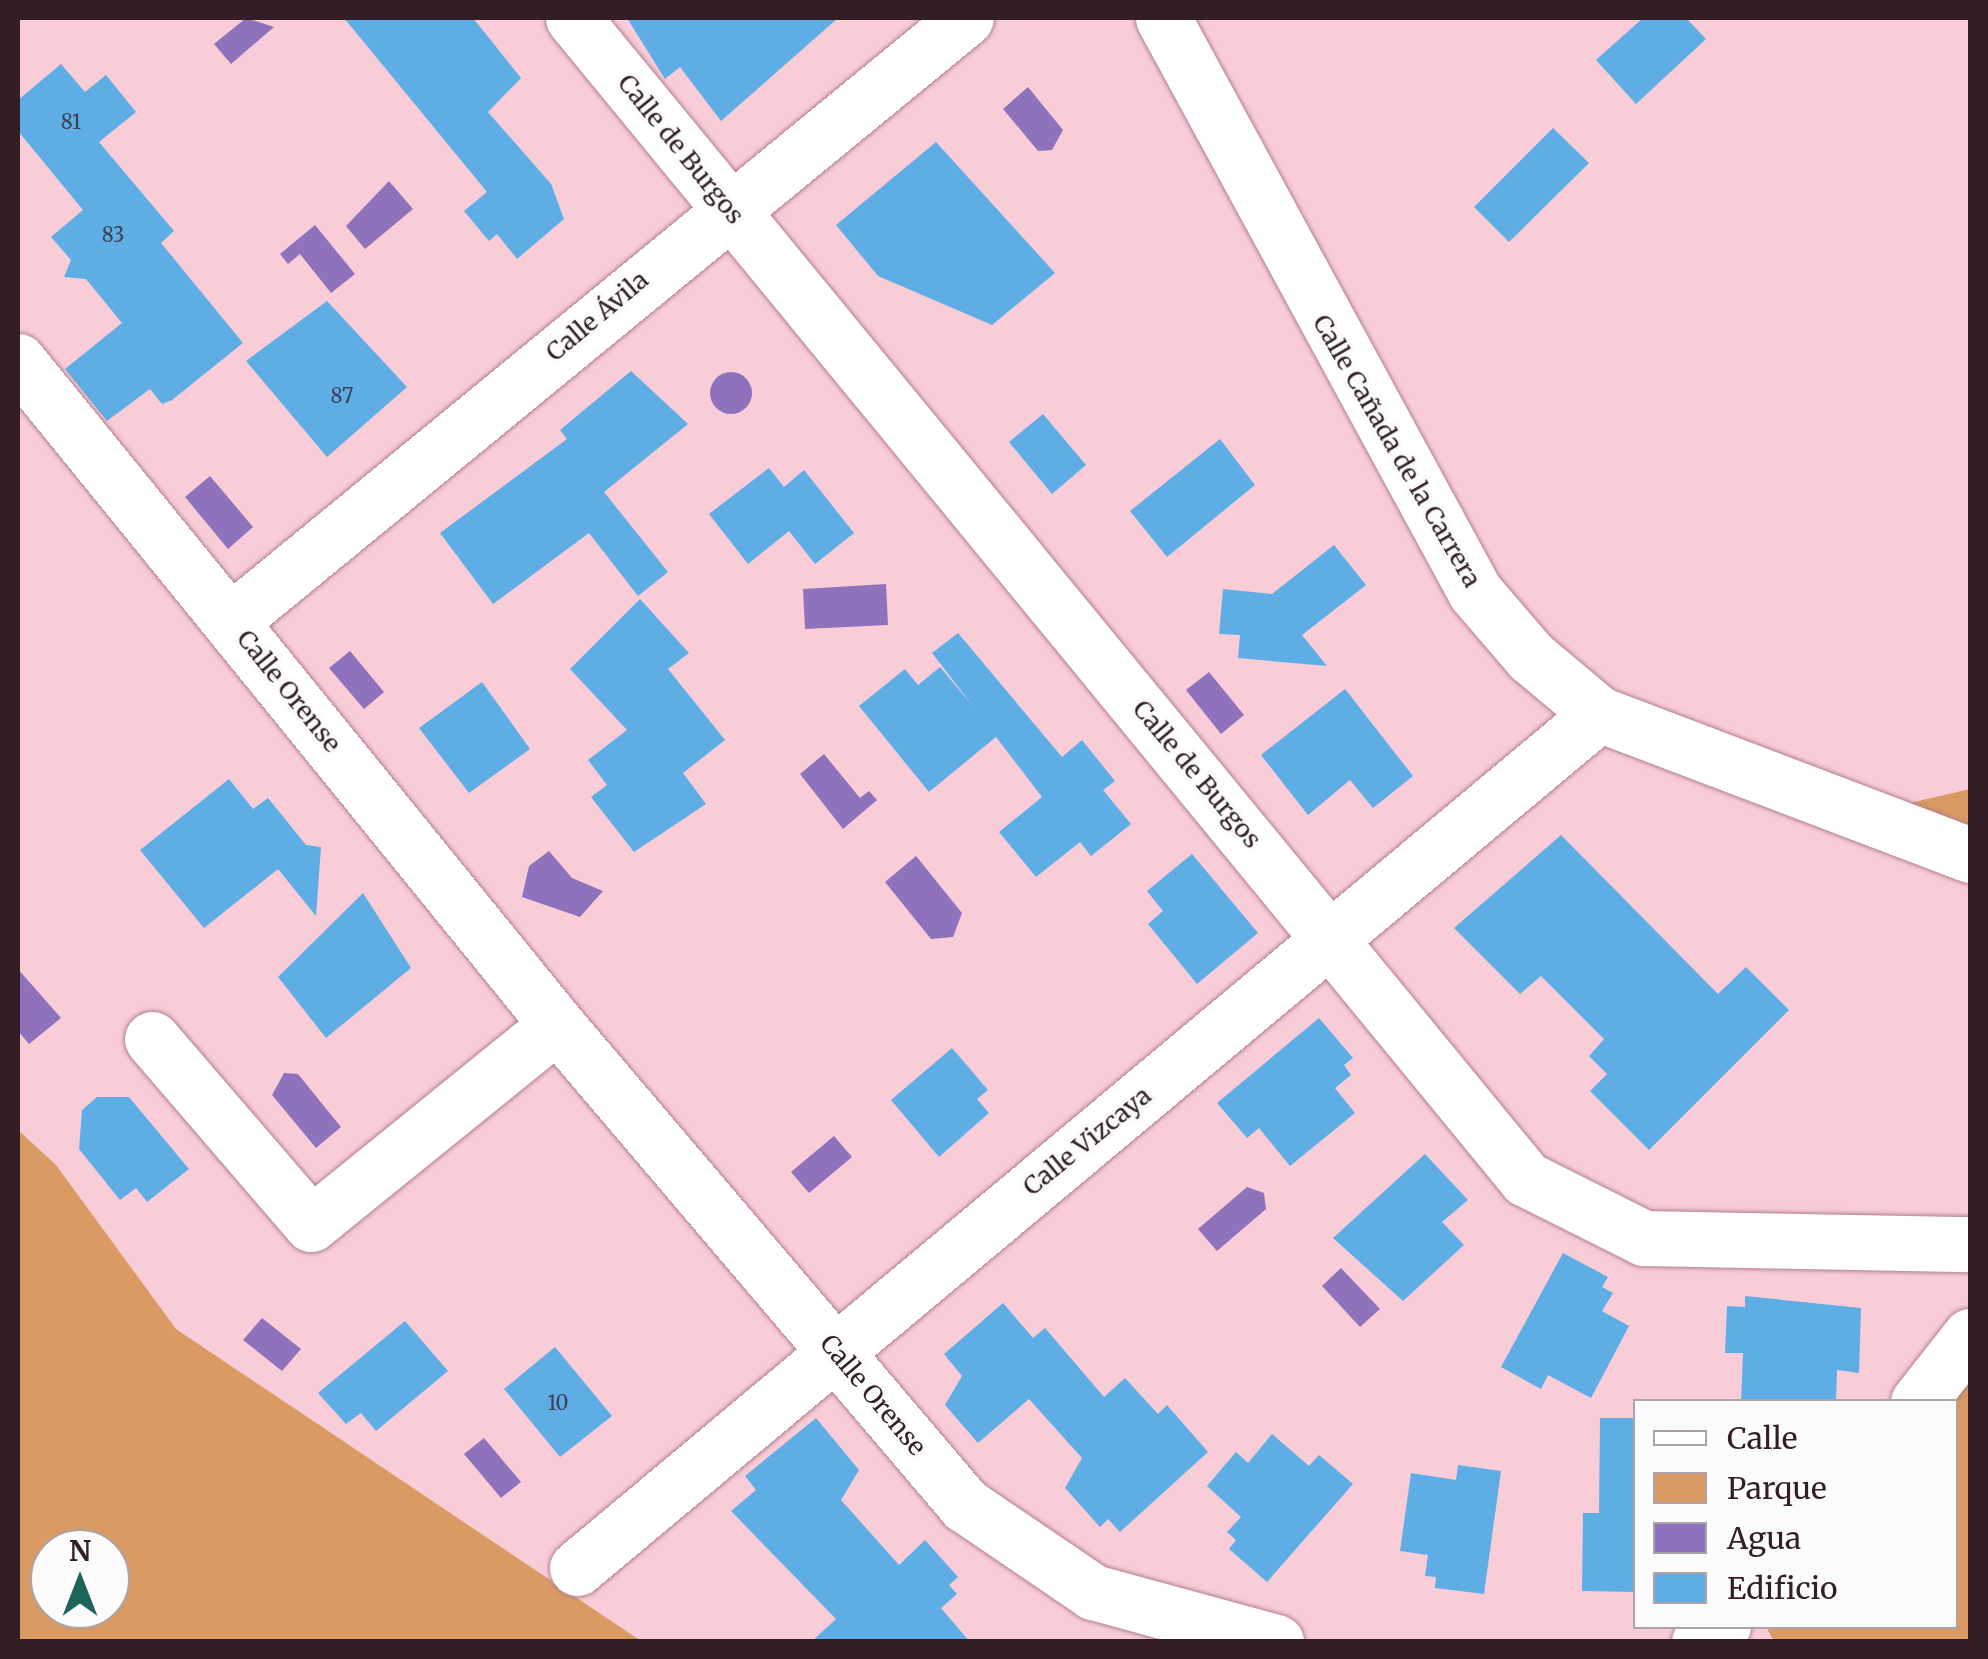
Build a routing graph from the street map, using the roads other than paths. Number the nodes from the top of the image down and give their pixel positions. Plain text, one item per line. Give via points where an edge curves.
1 (573, 18) edge
2 (966, 18) edge
3 (1164, 18) edge
4 (728, 208) junction
5 (18, 360) edge
6 (232, 620) junction
7 (1599, 714) junction
8 (1970, 855) edge
9 (1333, 939) junction
10 (557, 1024) junction
11 (152, 1039) dead end
12 (1970, 1244) edge
13 (1970, 1336) edge
14 (834, 1348) junction
15 (1920, 1399) edge
16 (577, 1568) dead end
17 (1276, 1642) edge

1 - 4 street, Calle de Burgos
2 - 4 street, Calle Ávila
3 - 7 street, Calle Cañada de la Carrera via 1475,592 1531,657
4 - 6 street, Calle Ávila
4 - 9 street, Calle de Burgos
5 - 6 street, Calle Orense
6 - 10 street, Calle Orense
7 - 8 street, Calle Cañada de la Carrera
7 - 9 street, Calle Vizcaya
9 - 12 street, Calle de Burgos via 1526,1179 1644,1238
9 - 14 street, Calle Vizcaya
10 - 11 street via 312,1224
10 - 14 street, Calle Orense
13 - 15 street
14 - 16 street, Calle Vizcaya
14 - 17 street, Calle Orense via 965,1505 1093,1592

